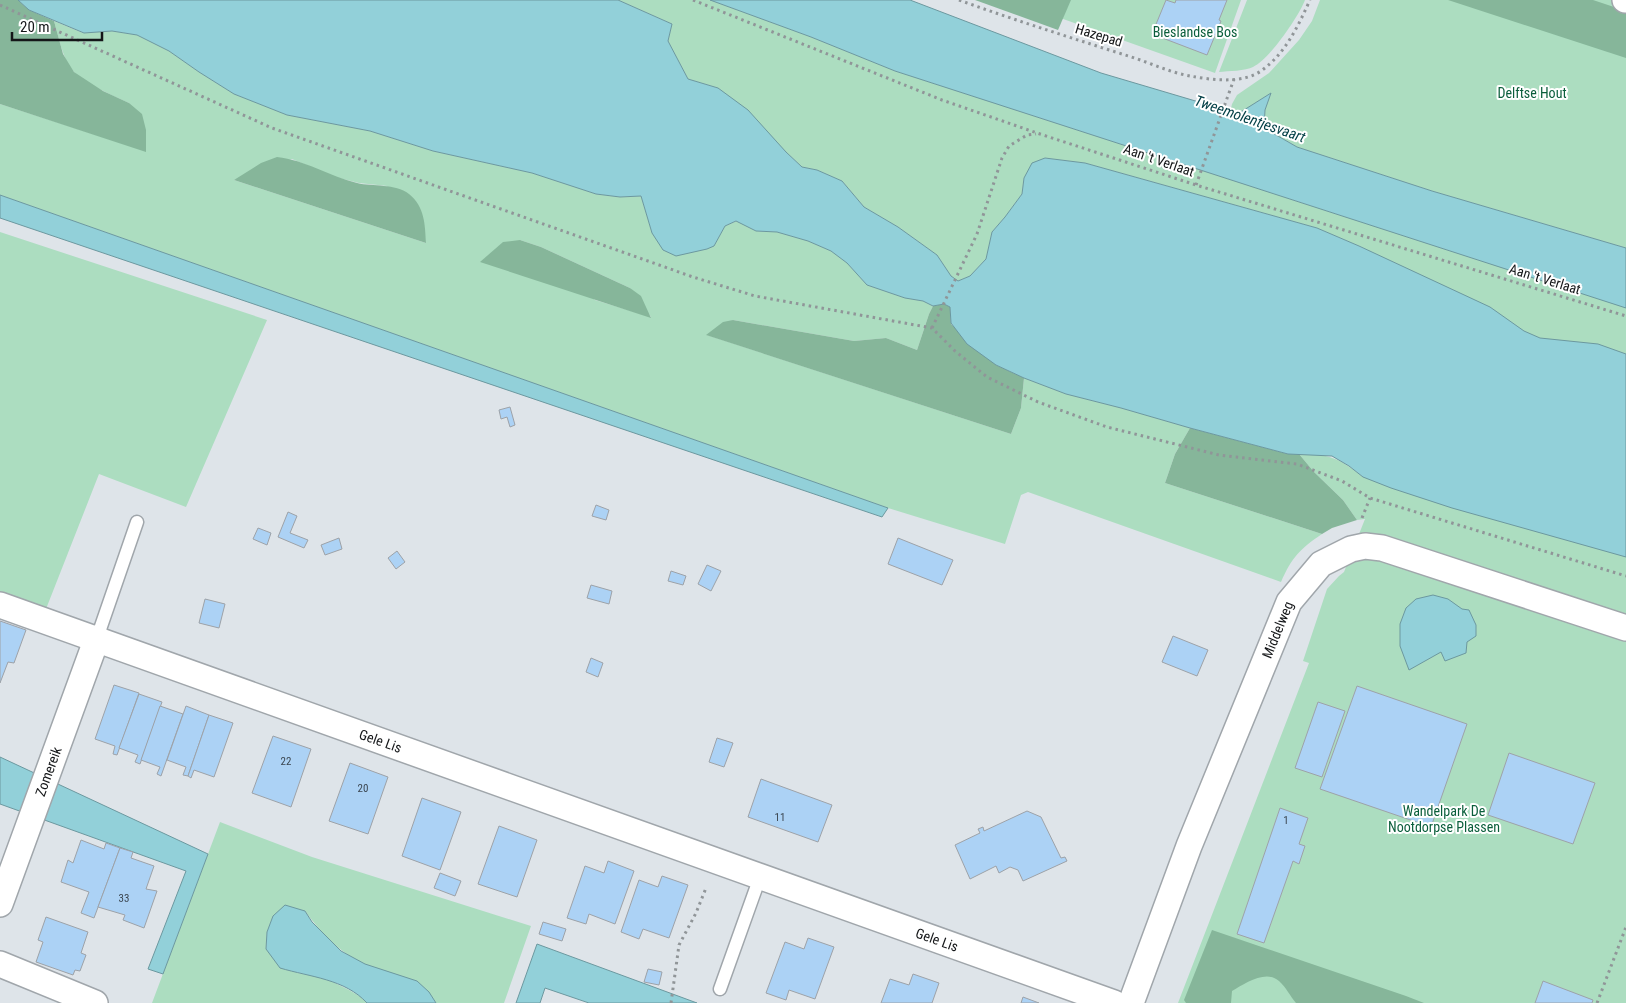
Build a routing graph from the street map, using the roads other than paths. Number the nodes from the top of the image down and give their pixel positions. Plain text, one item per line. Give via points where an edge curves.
1 (136, 522) dead end
2 (0, 605) edge
3 (1626, 628) edge
4 (96, 638) junction
5 (760, 876) junction
6 (0, 904) edge
7 (0, 964) edge
8 (720, 989) dead end
9 (95, 1003) edge
10 (1114, 1003) edge
11 (1130, 1003) edge

1 - 4 lane
2 - 4 street, Gele Lis
3 - 11 street, Middelweg via 1382,548 1365,546 1351,549 1321,564 1289,602 1189,846
4 - 5 street, Gele Lis
4 - 6 street, Zomereik
5 - 8 lane
5 - 10 street, Gele Lis
7 - 9 street

